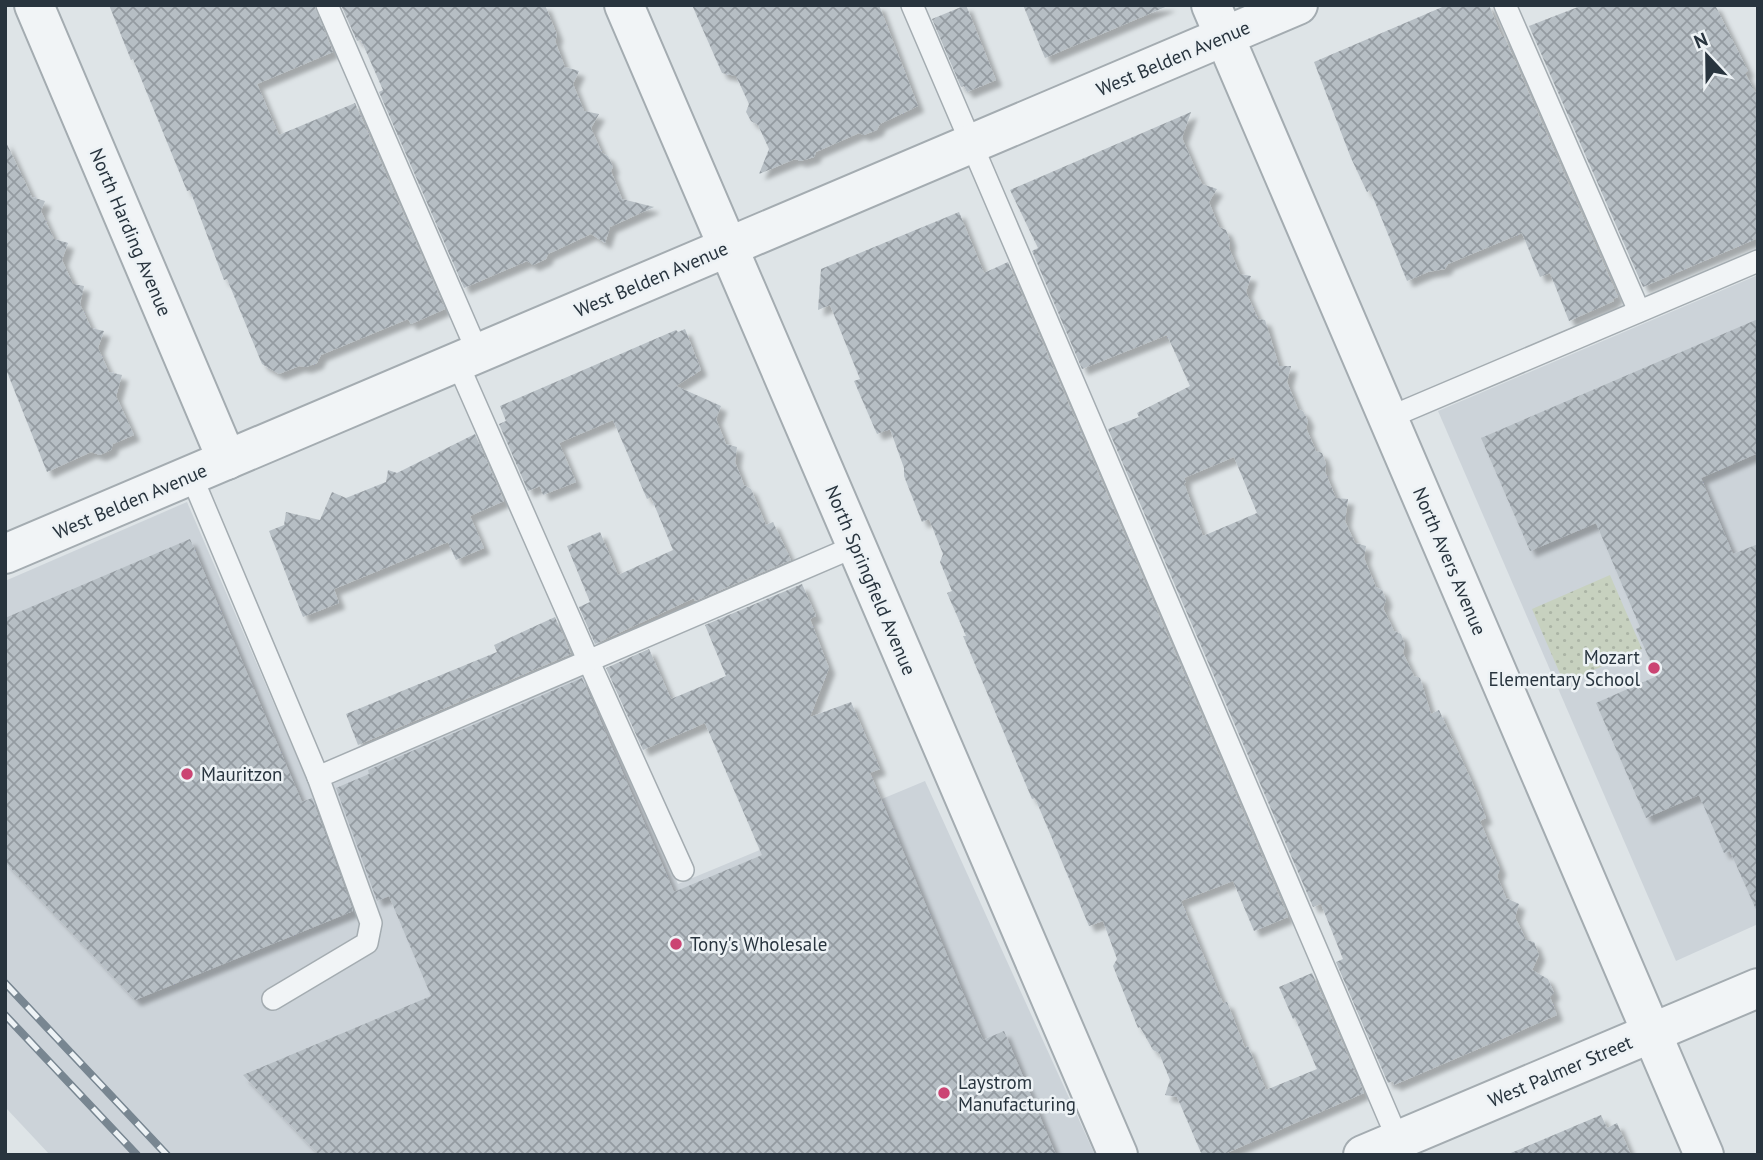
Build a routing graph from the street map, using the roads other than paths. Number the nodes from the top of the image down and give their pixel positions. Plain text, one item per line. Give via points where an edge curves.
1 (34, 5) edge
2 (327, 5) edge
3 (624, 5) edge
4 (912, 5) edge
5 (1298, 5) edge
6 (1505, 5) edge
7 (1218, 21) edge
8 (971, 143) junction
9 (728, 246) junction
10 (1758, 261) edge
11 (1639, 311) junction
12 (467, 357) junction
13 (1388, 418) junction
14 (227, 460) junction
15 (191, 475) junction
16 (856, 546) junction
17 (5, 554) edge
18 (589, 662) junction
19 (318, 777) junction
20 (683, 870) dead end
21 (1758, 988) edge
22 (274, 999) dead end
23 (1652, 1033) junction
24 (1401, 1147) edge
25 (1118, 1155) edge
26 (1363, 1155) edge
27 (1704, 1155) edge

1 - 14 street, North Harding Avenue
2 - 12 lane
3 - 9 street, North Springfield Avenue
4 - 8 lane
5 - 7 street, West Belden Avenue
6 - 11 lane
7 - 8 street, West Belden Avenue
7 - 13 street, North Avers Avenue
8 - 9 street, West Belden Avenue
8 - 24 lane
9 - 12 street, West Belden Avenue
9 - 16 street, North Springfield Avenue
10 - 11 lane
11 - 13 lane
12 - 14 street, West Belden Avenue
12 - 18 lane
13 - 23 street, North Avers Avenue
14 - 15 street, West Belden Avenue
15 - 17 street, West Belden Avenue
15 - 19 lane
16 - 18 lane
16 - 25 street, North Springfield Avenue
18 - 19 lane
18 - 20 lane
19 - 22 lane via 370,923 367,943
21 - 23 street, West Palmer Street
23 - 24 street, West Palmer Street
23 - 27 street, North Avers Avenue
24 - 26 street, West Palmer Street

